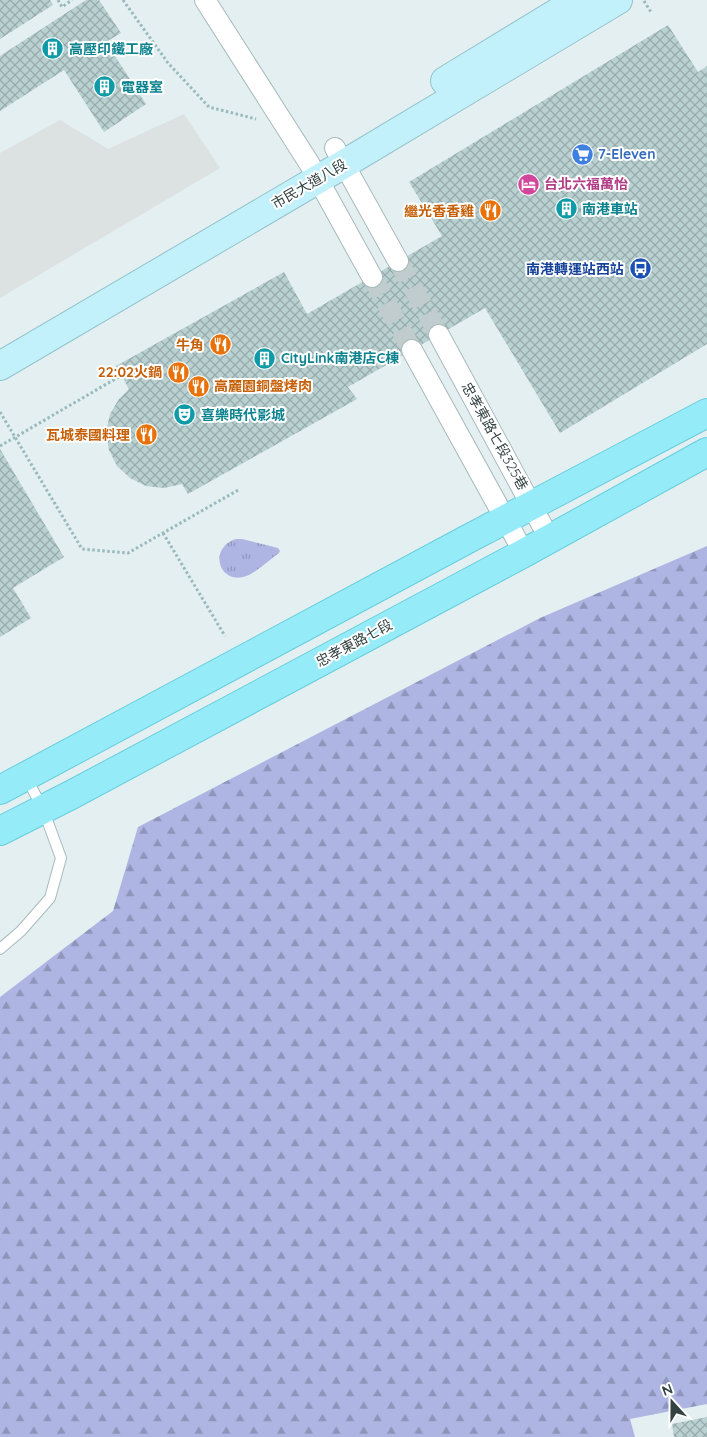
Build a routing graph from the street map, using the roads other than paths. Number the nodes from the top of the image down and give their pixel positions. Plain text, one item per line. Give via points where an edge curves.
1 (205, 0) edge
2 (578, 0) edge
3 (618, 0) edge
4 (340, 156) junction
5 (314, 171) junction
6 (398, 261) tunnel mouth
7 (372, 277) tunnel mouth
8 (439, 335) tunnel mouth
9 (0, 344) edge
10 (412, 350) tunnel mouth
11 (0, 366) edge
12 (707, 413) edge
13 (707, 452) edge
14 (532, 505) junction
15 (506, 519) junction
16 (550, 538) junction
17 (524, 553) junction
18 (26, 776) junction
19 (0, 790) edge
20 (43, 809) junction
21 (0, 831) edge
22 (0, 949) edge

1 - 5 street
2 - 4 street, 市民大道八段
3 - 4 street, 市民大道八段
4 - 5 street, 市民大道八段
4 - 6 street
5 - 7 street
5 - 9 street, 市民大道八段
5 - 11 street, 市民大道八段
8 - 14 street, 忠孝東路七段325巷
10 - 15 street
12 - 14 main road
13 - 16 main road, 忠孝東路七段
14 - 15 main road
14 - 16 street, 忠孝東路七段325巷
15 - 17 street
15 - 18 main road
16 - 17 main road, 忠孝東路七段
17 - 20 main road, 忠孝東路七段
18 - 19 main road
18 - 20 lane
20 - 21 main road, 忠孝東路七段
20 - 22 lane via 61,858 50,898 21,932

